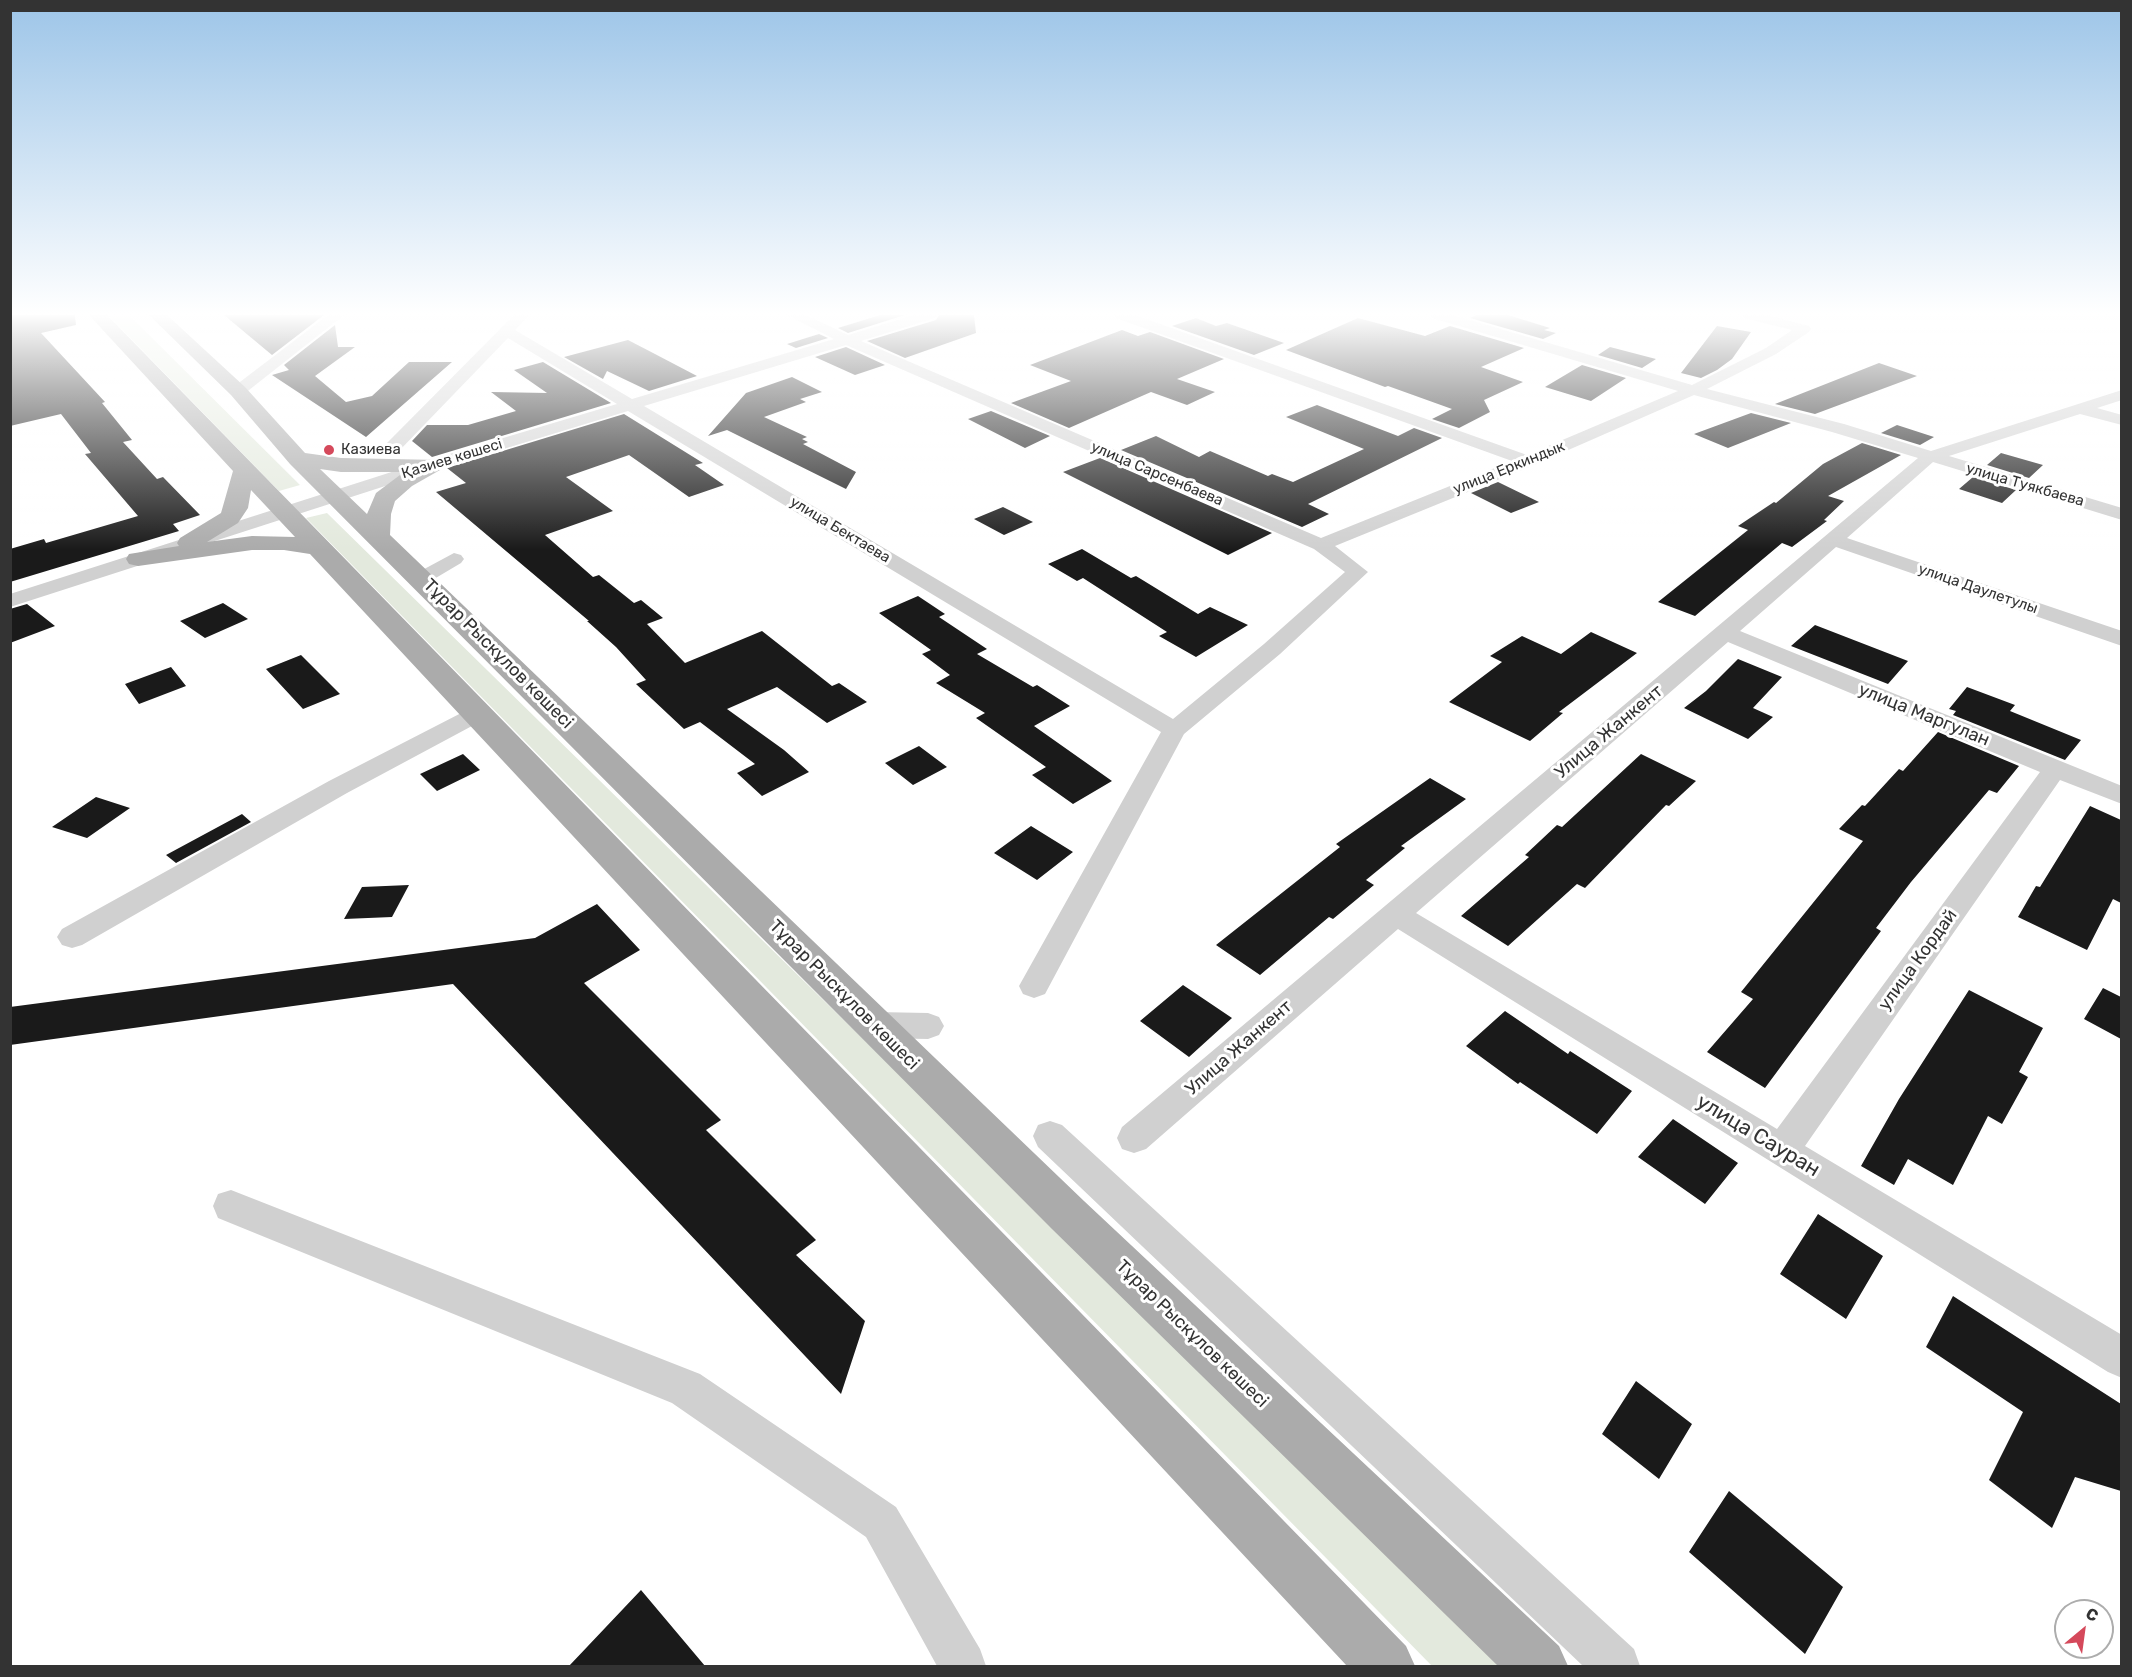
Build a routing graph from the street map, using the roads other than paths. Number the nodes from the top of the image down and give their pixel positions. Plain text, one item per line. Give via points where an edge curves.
1 (172, 393) edge
2 (240, 393) edge
3 (445, 393) edge
4 (613, 393) edge
5 (673, 393) edge
6 (971, 393) edge
7 (1339, 393) edge
8 (1685, 393) edge
9 (1705, 393) edge
10 (2121, 395) edge
11 (633, 405) junction
12 (2077, 408) junction
13 (2121, 420) edge
14 (392, 448) dead end
15 (1929, 457) junction
16 (298, 459) junction
17 (1528, 461) junction
18 (432, 465) junction
19 (244, 470) junction
20 (335, 495) junction
21 (283, 511) junction
22 (2121, 514) edge
23 (378, 535) junction
24 (1834, 540) junction
25 (189, 543) junction
26 (1321, 544) junction
27 (319, 548) junction
28 (138, 559) junction
29 (454, 559) dead end
30 (422, 578) junction
31 (10, 601) edge
32 (1726, 633) junction
33 (2121, 639) edge
34 (477, 714) junction
35 (1174, 730) junction
36 (2055, 769) junction
37 (2121, 796) edge
38 (1395, 914) junction
39 (72, 937) dead end
40 (1034, 986) dead end
41 (876, 1025) junction
42 (928, 1026) dead end
43 (1050, 1136) dead end
44 (1134, 1138) dead end
45 (1781, 1151) junction
46 (231, 1206) dead end
47 (2121, 1358) edge
48 (963, 1666) edge
49 (1386, 1666) edge
50 (1539, 1666) edge
51 (1617, 1666) edge

1 - 19 main road
2 - 16 main road, Тұрар Рыскұлов көшесі
3 - 14 street
4 - 11 street, улица Бектаева
5 - 11 street, Қазиев көшесі
6 - 26 street, улица Сарсенбаева
7 - 17 street
8 - 17 street, улица Еркиндык
9 - 15 street, улица Туякбаева
10 - 12 street, Улица Жанкент
11 - 18 street, Қазиев көшесі
11 - 35 street, улица Бектаева
12 - 13 street
12 - 15 street, Улица Жанкент
15 - 22 street, улица Туякбаева
15 - 24 street, Улица Жанкент
16 - 18 main road via 341,465
16 - 20 main road, Тұрар Рыскұлов көшесі
17 - 26 street, улица Еркиндык
18 - 20 street, Қазиев көшесі
18 - 23 main road via 384,498
19 - 21 main road
19 - 25 main road via 230,518
20 - 21 street, Қазиев көшесі
20 - 23 main road, Тұрар Рыскұлов көшесі
21 - 25 street, Қазиев көшесі
21 - 27 main road
23 - 30 main road, Тұрар Рыскұлов көшесі
24 - 32 street, Улица Жанкент
24 - 33 street, улица Даулетулы
25 - 28 street, Қазиев көшесі
26 - 35 street, улица Сарсенбаева via 1358,572
27 - 28 main road via 252,543
27 - 34 main road
28 - 31 street, Қазиев көшесі
29 - 30 street
30 - 41 main road, Тұрар Рыскұлов көшесі
32 - 36 street, улица Маргулан
32 - 38 street, Улица Жанкент
34 - 39 street
34 - 49 main road
35 - 40 street
36 - 37 street, улица Маргулан
36 - 45 street, улица Кордай
38 - 44 street, Улица Жанкент
38 - 45 street, улица Сауран
41 - 42 street
41 - 50 main road, Тұрар Рыскұлов көшесі via 1068,1215
43 - 51 street
45 - 47 street, улица Сауран
46 - 48 street via 686,1388 881,1522

